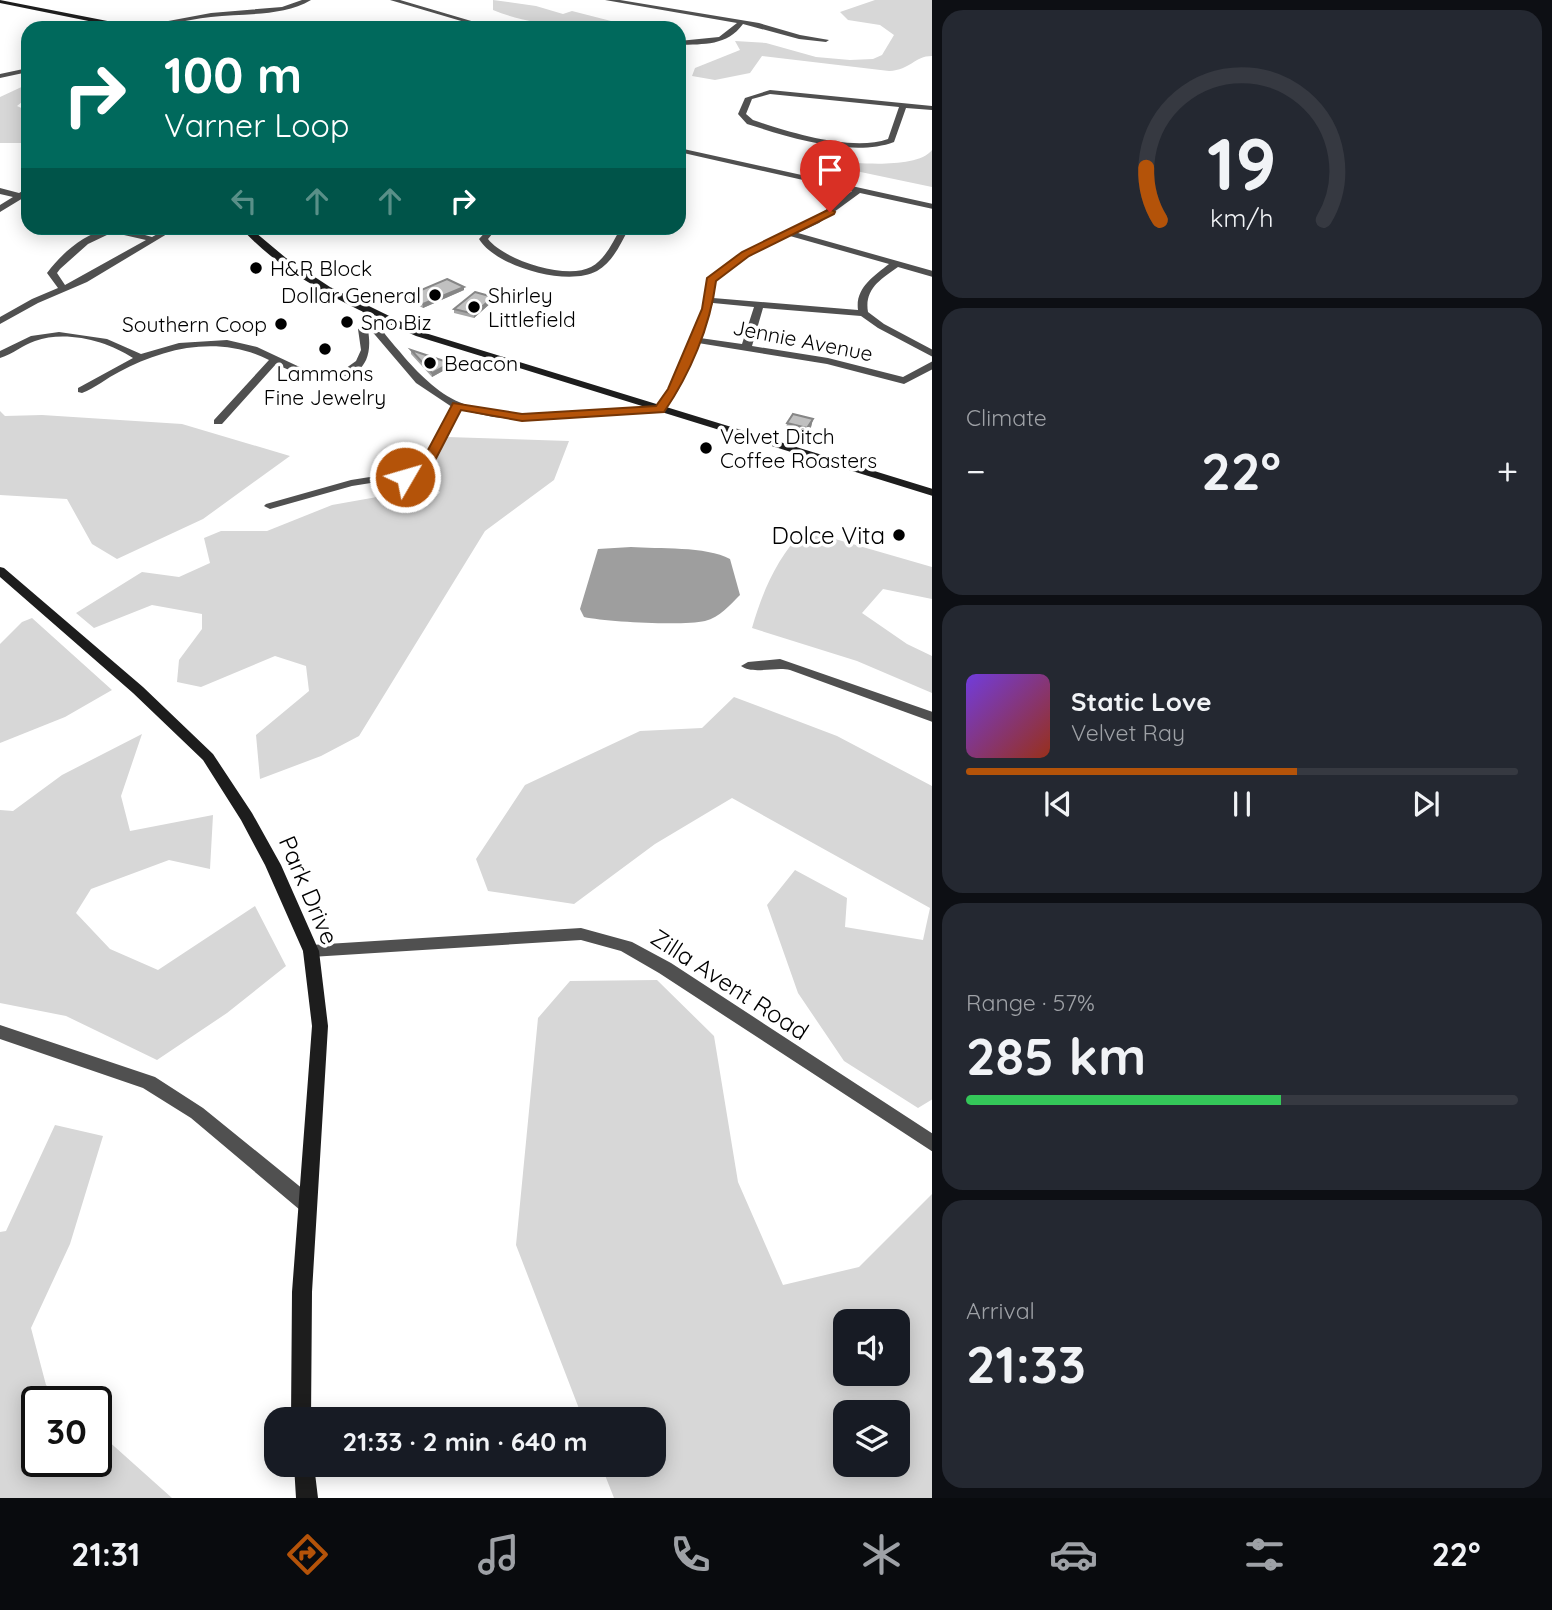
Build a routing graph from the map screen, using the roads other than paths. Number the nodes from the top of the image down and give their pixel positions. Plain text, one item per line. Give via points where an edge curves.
1 (308, 0) edge
2 (393, 0) edge
3 (608, 0) edge
4 (0, 1) edge
5 (442, 2) dead end
6 (432, 11) junction
7 (99, 21) edge
8 (176, 21) edge
9 (467, 21) edge
10 (741, 23) junction
11 (826, 40) dead end
12 (686, 42) edge
13 (4, 65) dead end
14 (21, 68) edge
15 (21, 71) edge
16 (0, 76) edge
17 (903, 106) junction
18 (932, 110) edge
19 (686, 152) edge
20 (0, 191) edge
21 (858, 191) junction
22 (21, 194) edge
23 (21, 196) edge
24 (932, 207) edge
25 (0, 209) edge
26 (789, 233) junction
27 (100, 235) edge
28 (134, 235) edge
29 (159, 235) edge
30 (254, 235) edge
31 (487, 235) edge
32 (620, 235) edge
33 (151, 239) junction
34 (897, 263) junction
35 (932, 274) edge
36 (63, 289) junction
37 (708, 300) junction
38 (760, 304) junction
39 (367, 310) junction
40 (863, 313) junction
41 (0, 321) edge
42 (372, 325) junction
43 (695, 340) junction
44 (746, 348) junction
45 (932, 353) edge
46 (0, 355) edge
47 (139, 357) junction
48 (275, 359) junction
49 (932, 365) edge
50 (82, 390) dead end
51 (458, 406) junction
52 (660, 410) junction
53 (218, 422) dead end
54 (932, 493) edge
55 (270, 506) dead end
56 (0, 572) edge
57 (748, 666) dead end
58 (932, 717) edge
59 (311, 951) junction
60 (0, 1032) edge
61 (932, 1143) edge
62 (307, 1205) junction
63 (301, 1407) edge
64 (305, 1477) edge
65 (307, 1498) edge

1 - 8 street via 283,9
2 - 6 street
3 - 10 street
4 - 7 street
5 - 6 street
6 - 9 street
10 - 11 street
10 - 12 street via 727,38
13 - 14 street
15 - 16 street
17 - 17 street via 770,92 749,98 742,114 750,122 873,147 891,140
17 - 18 street
19 - 21 street
20 - 22 street
21 - 24 street
21 - 26 street
23 - 25 street
26 - 34 street
26 - 37 street via 745,254 719,273 708,286
27 - 36 street via 65,257 52,273
28 - 33 street
29 - 33 street
30 - 39 street via 310,277
31 - 32 street via 483,239 489,249 566,274 595,269
33 - 36 street
34 - 35 street
34 - 40 street via 864,290
36 - 41 street
37 - 38 street
37 - 43 street
38 - 40 street
38 - 44 street
39 - 42 street
39 - 52 street via 419,334
40 - 45 street
42 - 48 street via 363,329 365,355 340,374 310,375
42 - 51 street via 420,381
43 - 44 street, Jennie Avenue
43 - 52 street
44 - 49 street, Jennie Avenue via 828,361 904,381
46 - 47 street via 32,339 56,336 112,342
47 - 48 street via 191,344 219,343 245,346
47 - 50 street
48 - 53 street
51 - 52 street via 522,418
51 - 55 street via 425,467 417,473 351,483
52 - 54 street
56 - 59 street, Park Drive via 138,690 208,757 273,865
57 - 58 street via 780,663 795,667
59 - 61 street, Zilla Avent Road via 581,934 626,946
59 - 62 street, Park Drive via 320,1026
60 - 62 street via 149,1082 197,1113
62 - 63 street, Park Drive
64 - 65 street

